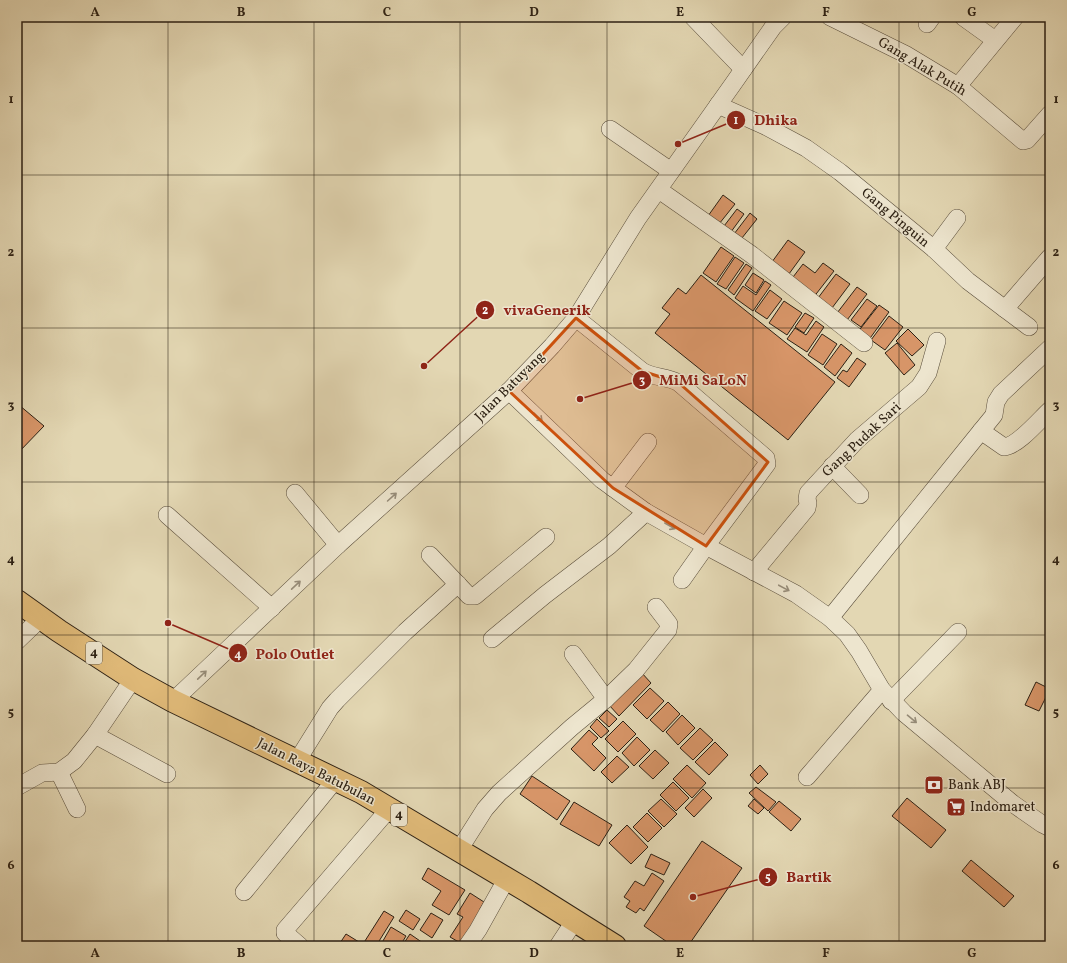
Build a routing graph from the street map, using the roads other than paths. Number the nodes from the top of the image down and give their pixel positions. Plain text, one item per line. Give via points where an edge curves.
1 (693, 17) edge
2 (782, 17) edge
3 (830, 17) edge
4 (963, 17) edge
5 (1014, 17) edge
6 (995, 40) junction
7 (743, 69) junction
8 (958, 86) junction
9 (718, 105) junction
10 (1050, 114) edge
11 (610, 129) dead end
12 (671, 171) junction
13 (659, 190) junction
14 (958, 218) dead end
15 (934, 249) junction
16 (1050, 257) edge
17 (1005, 309) junction
18 (576, 318) junction
19 (1029, 328) dead end
20 (937, 341) dead end
21 (864, 343) dead end
22 (1050, 348) edge
23 (509, 391) junction
24 (1050, 410) edge
25 (981, 431) junction
26 (648, 442) dead end
27 (832, 466) junction
28 (613, 488) junction
29 (295, 493) dead end
30 (860, 495) dead end
31 (646, 512) junction
32 (167, 515) dead end
33 (546, 537) dead end
34 (338, 545) junction
35 (706, 546) junction
36 (430, 555) dead end
37 (754, 572) junction
38 (682, 580) dead end
39 (458, 584) junction
40 (17, 600) edge
41 (656, 607) dead end
42 (272, 608) junction
43 (41, 618) junction
44 (830, 618) junction
45 (958, 632) dead end
46 (492, 639) dead end
47 (17, 641) edge
48 (573, 654) dead end
49 (133, 679) junction
50 (887, 695) junction
51 (606, 699) junction
52 (173, 701) junction
53 (96, 735) junction
54 (297, 761) junction
55 (59, 772) junction
56 (167, 774) dead end
57 (807, 777) dead end
58 (336, 779) junction
59 (17, 787) edge
60 (77, 809) dead end
61 (388, 809) junction
62 (1050, 828) edge
63 (459, 850) junction
64 (506, 880) junction
65 (244, 892) dead end
66 (574, 920) junction
67 (300, 946) edge
68 (467, 946) edge
69 (558, 946) edge
70 (615, 946) edge

1 - 7 street
2 - 7 street, Jalan Batuyang
3 - 8 street, Gang Alak Putih via 905,54
4 - 6 street
5 - 6 street
6 - 8 street
7 - 9 street, Jalan Batuyang
8 - 10 street, Gang Alak Putih via 1023,141 1028,140
9 - 12 street, Jalan Batuyang
9 - 15 street, Gang Pinguin via 806,148 840,172
11 - 12 street
12 - 13 street, Jalan Batuyang
13 - 18 street, Jalan Batuyang via 627,235
13 - 21 street via 752,255
14 - 15 street
15 - 17 street, Gang Pinguin via 968,281
16 - 17 street
17 - 19 street, Gang Pinguin
18 - 23 street, Jalan Batuyang
18 - 35 street via 642,371 679,383 766,458 767,464
20 - 27 street, Gang Pudak Sari via 928,373 919,387 857,440
22 - 25 street via 1001,394 996,402 994,415
23 -> 28 street
34 -> 23 street, Jalan Batuyang
24 - 25 street via 1006,448
25 - 44 street
26 - 28 street
27 - 30 street
27 - 37 street, Gang Pudak Sari via 808,493 807,508
28 - 31 street
29 - 34 street
31 -> 35 street
31 - 46 street via 609,546
32 - 42 street
33 - 39 street via 475,596 469,596
42 -> 34 street, Jalan Batuyang
35 - 37 street
35 - 38 street
36 - 39 street
37 -> 44 street via 796,594
39 - 54 street via 336,700
40 - 43 highway, Jalan Raya Batubulan / 4
41 - 51 street via 668,620 668,630 636,670
52 -> 42 street, Jalan Batuyang
43 - 47 street
43 - 49 highway, Jalan Raya Batubulan / 4
44 - 50 street via 847,634
45 - 50 street
48 - 51 street
49 - 52 highway, Jalan Raya Batubulan / 4
49 - 53 street
50 - 57 street
50 -> 62 street via 904,713 1012,803
51 - 63 street via 499,793 485,809
52 - 54 highway, Jalan Raya Batubulan / 4
53 - 55 street via 74,761
53 - 56 street
54 - 58 highway, Jalan Raya Batubulan / 4
55 - 59 street via 42,773
55 - 60 street
58 - 61 highway, Jalan Raya Batubulan / 4
58 - 65 street
61 - 63 highway, Jalan Raya Batubulan / 4
61 - 67 street via 285,930 287,936
63 - 64 highway, Jalan Raya Batubulan / 4
64 - 66 highway, Jalan Raya Batubulan / 4
64 - 68 street
66 - 69 street
66 - 70 highway, Jalan Raya Batubulan / 4

